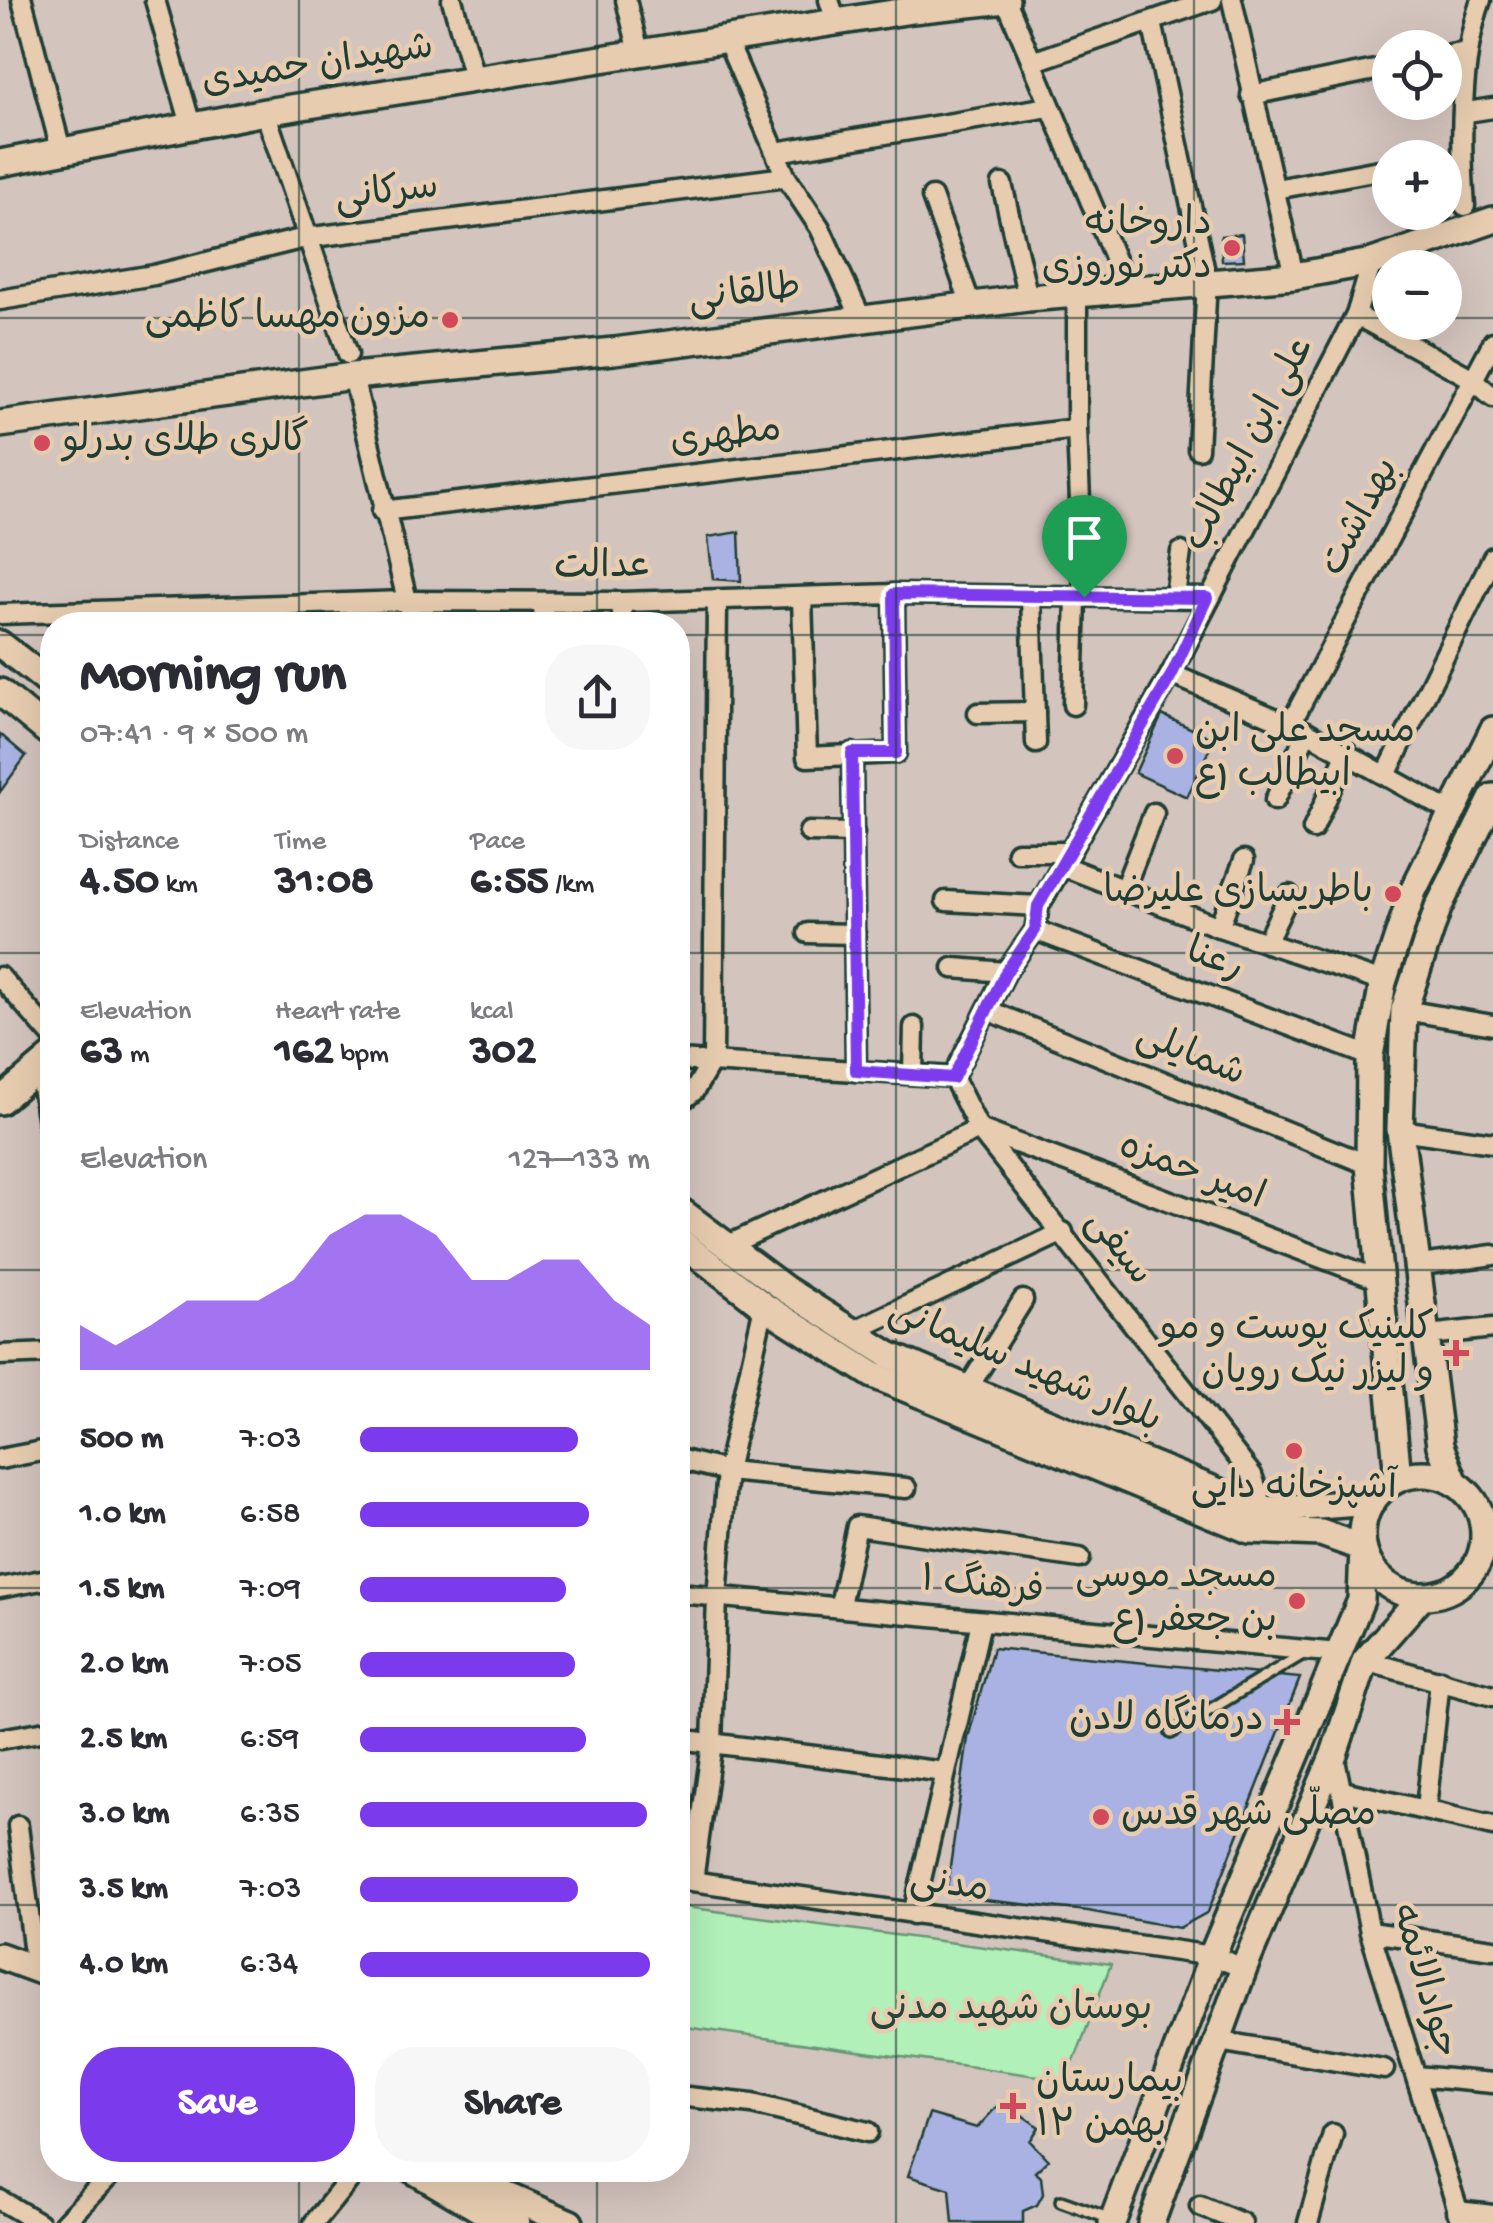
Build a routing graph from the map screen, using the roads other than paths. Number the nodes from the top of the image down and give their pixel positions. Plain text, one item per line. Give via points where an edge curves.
1 (22, 0) edge
2 (155, 0) edge
3 (452, 0) edge
4 (626, 0) edge
5 (1006, 0) edge
6 (1212, 0) edge
7 (1232, 0) edge
8 (1482, 0) edge
9 (910, 5) edge
10 (833, 12) edge
11 (1152, 22) junction
12 (1493, 22) edge
13 (1470, 31) junction
14 (726, 38) junction
15 (639, 52) junction
16 (1466, 52) junction
17 (1462, 53) edge
18 (1032, 62) junction
19 (1372, 70) edge
20 (474, 80) junction
21 (1251, 94) junction
22 (1049, 108) junction
23 (1493, 108) edge
24 (265, 112) junction
25 (1466, 112) junction
26 (191, 125) junction
27 (1458, 140) edge
28 (61, 150) junction
29 (776, 152) junction
30 (0, 164) edge
31 (1372, 171) edge
32 (786, 177) junction
33 (1002, 184) dead end
34 (1276, 189) junction
35 (1462, 194) edge
36 (932, 198) dead end
37 (1465, 206) dead end
38 (1493, 220) edge
39 (305, 238) junction
40 (1407, 250) edge
41 (1372, 262) joint
42 (1294, 276) junction
43 (1207, 282) junction
44 (1127, 288) junction
45 (1028, 298) junction
46 (1077, 298) junction
47 (0, 300) edge
48 (971, 305) junction
49 (1356, 315) junction
50 (862, 320) junction
51 (1493, 342) edge
52 (351, 365) junction
53 (1471, 378) junction
54 (1493, 398) edge
55 (0, 424) edge
56 (1076, 429) junction
57 (1198, 450) dead end
58 (382, 511) junction
59 (1181, 552) dead end
60 (1493, 557) edge
61 (894, 594) junction
62 (1175, 596) junction
63 (1032, 597) junction
64 (1080, 597) junction
65 (802, 598) junction
66 (1207, 598) junction
67 (716, 600) junction
68 (406, 601) junction
69 (621, 602) junction
70 (543, 603) junction
71 (62, 612) edge
72 (409, 612) edge
73 (543, 612) edge
74 (621, 612) edge
75 (40, 613) edge
76 (0, 614) edge
77 (0, 644) edge
78 (1172, 674) junction
79 (40, 675) edge
80 (0, 692) edge
81 (1073, 705) dead end
82 (1035, 712) junction
83 (978, 713) dead end
84 (40, 725) edge
85 (1298, 728) junction
86 (1493, 730) edge
87 (1036, 743) dead end
88 (1348, 752) junction
89 (852, 753) junction
90 (1387, 773) junction
91 (1493, 797) edge
92 (1274, 800) dead end
93 (1451, 812) junction
94 (1154, 813) dead end
95 (1312, 829) dead end
96 (809, 832) dead end
97 (854, 833) junction
98 (1483, 834) edge
99 (1017, 852) dead end
100 (1066, 859) junction
101 (1244, 860) dead end
102 (1124, 889) junction
103 (1289, 895) dead end
104 (946, 901) dead end
105 (1038, 906) junction
106 (1219, 927) junction
107 (1035, 930) junction
108 (808, 933) dead end
109 (855, 934) junction
110 (1266, 943) junction
111 (952, 968) dead end
112 (1006, 972) junction
113 (0, 977) edge
114 (1383, 982) junction
115 (986, 1010) junction
116 (1404, 1010) junction
117 (40, 1022) edge
118 (1493, 1025) edge
119 (914, 1027) dead end
120 (1370, 1056) junction
121 (713, 1059) junction
122 (690, 1060) edge
123 (40, 1069) edge
124 (856, 1071) junction
125 (912, 1074) junction
126 (953, 1078) junction
127 (690, 1094) edge
128 (0, 1101) edge
129 (979, 1129) junction
130 (1400, 1130) junction
131 (1493, 1143) edge
132 (1369, 1165) junction
133 (690, 1218) edge
134 (1063, 1232) junction
135 (726, 1246) junction
136 (690, 1249) edge
137 (1493, 1254) edge
138 (1414, 1266) junction
139 (1380, 1280) junction
140 (1023, 1300) dead end
141 (764, 1306) junction
142 (1493, 1328) edge
143 (851, 1332) junction
144 (1428, 1335) junction
145 (40, 1353) edge
146 (0, 1355) edge
147 (968, 1388) junction
148 (40, 1451) edge
149 (0, 1459) edge
150 (690, 1462) edge
151 (727, 1471) junction
152 (1398, 1478) junction
153 (1455, 1483) junction
154 (906, 1488) dead end
155 (1372, 1502) junction
156 (1264, 1510) junction
157 (1363, 1548) junction
158 (1080, 1558) dead end
159 (1486, 1562) edge
160 (40, 1580) edge
161 (0, 1588) edge
162 (690, 1594) edge
163 (716, 1597) junction
164 (1421, 1597) junction
165 (840, 1605) junction
166 (980, 1622) junction
167 (1310, 1650) junction
168 (1339, 1653) junction
169 (1366, 1661) junction
170 (1440, 1680) junction
171 (1493, 1696) edge
172 (40, 1732) edge
173 (1171, 1733) dead end
174 (0, 1739) edge
175 (690, 1740) edge
176 (712, 1743) junction
177 (1334, 1754) junction
178 (945, 1772) junction
179 (1343, 1790) junction
180 (1426, 1808) junction
181 (18, 1826) dead end
182 (1493, 1826) edge
183 (690, 1855) edge
184 (690, 1881) edge
185 (913, 1914) junction
186 (1370, 1932) junction
187 (1493, 1948) edge
188 (40, 1950) edge
189 (0, 1956) edge
190 (1212, 1956) junction
191 (1244, 1968) junction
192 (40, 1971) edge
193 (1218, 2041) junction
194 (1384, 2068) dead end
195 (1416, 2076) junction
196 (1493, 2084) edge
197 (690, 2097) edge
198 (868, 2132) dead end
199 (1333, 2134) dead end
200 (104, 2182) edge
201 (347, 2182) edge
202 (443, 2182) edge
203 (484, 2198) edge
204 (0, 2200) edge
205 (1060, 2201) dead end
206 (1200, 2206) dead end
207 (1493, 2215) edge
208 (1460, 2217) edge
209 (1113, 2221) edge
210 (38, 2223) edge
211 (64, 2223) edge
212 (314, 2223) edge
213 (516, 2223) edge
214 (570, 2223) edge
215 (1150, 2223) edge
216 (1242, 2223) edge
217 (1308, 2223) edge

1 - 28 street
2 - 26 street
3 - 20 street
4 - 15 street
5 - 9 main road, شهیدان حمیدی
5 - 18 street
6 - 11 street
7 - 21 street
8 - 13 street
9 - 10 main road, شهیدان حمیدی
10 - 14 main road, شهیدان حمیدی
11 - 18 street
11 - 43 street
12 - 13 street
13 - 16 street
14 - 15 main road, شهیدان حمیدی
14 - 29 street
15 - 20 main road, شهیدان حمیدی
16 - 17 street
16 - 25 street
18 - 22 street
19 - 21 street
20 - 24 main road, شهیدان حمیدی
21 - 34 street
22 - 29 street
22 - 44 street
23 - 25 street
24 - 26 main road, شهیدان حمیدی
24 - 39 street
25 - 27 street
26 - 28 main road, شهیدان حمیدی
28 - 30 main road, شهیدان حمیدی
29 - 32 street
31 - 34 street
32 - 39 street, سرکانی
32 - 50 street via 820,228
33 - 45 street
34 - 42 street
35 - 37 street
36 - 48 street
38 - 40 main road, طالقانی
39 - 47 street, سرکانی via 154,275
39 - 52 street
41 - 42 main road, طالقانی
41 - 49 street, علی ابن ابیطالب
42 - 43 main road, طالقانی
43 - 44 main road, طالقانی
43 - 57 street
44 - 46 main road, طالقانی
45 - 46 main road, طالقانی
45 - 48 main road, طالقانی
46 - 56 street
48 - 50 main road, طالقانی
49 - 53 street
49 - 66 street, علی ابن ابیطالب
50 - 52 main road, طالقانی via 614,350
51 - 53 street, بهداشت
52 - 55 main road, طالقانی
52 - 58 street
53 - 54 street
53 - 85 street, بهداشت
56 - 58 street, مطهری
56 - 64 street
58 - 68 street
59 - 62 street
60 - 90 street
61 - 63 street, عدالت
61 - 65 street, عدالت
61 - 89 street via 896,753
62 - 64 street, عدالت
62 - 66 street, عدالت
63 - 64 street, عدالت
63 - 82 street
64 - 81 street
65 - 67 street, عدالت
65 - 89 street via 807,757
66 - 78 street, علی ابن ابیطالب
67 - 69 street, عدالت
67 - 121 street
68 - 70 street, عدالت
68 - 71 street, عدالت
68 - 72 street
69 - 70 street, عدالت
69 - 74 street
70 - 73 street
75 - 76 street, عدالت
77 - 79 main road
78 - 85 street
78 - 100 street, علی ابن ابیطالب
80 - 84 main road
82 - 83 street
82 - 87 street
85 - 88 street
85 - 92 street, بهداشت
86 - 93 main road
88 - 90 street
88 - 95 street
89 - 97 street
90 - 93 street
91 - 98 main road
93 - 114 main road via 1414,891
94 - 102 street
96 - 97 street
97 - 109 street
98 - 116 main road via 1438,908
99 - 100 street
100 - 102 street
100 - 105 street, علی ابن ابیطالب
101 - 106 street
102 - 106 street
103 - 110 street
104 - 105 street
105 - 107 street, علی ابن ابیطالب
106 - 110 street
107 - 112 street, علی ابن ابیطالب
107 - 120 street, رعنا
108 - 109 street
109 - 124 street
110 - 114 street
111 - 112 street
112 - 115 street, علی ابن ابیطالب
113 - 117 street
114 - 120 main road
115 - 126 street, علی ابن ابیطالب
115 - 132 street, شمایلی
116 - 118 street
116 - 130 main road
119 - 125 street
120 - 132 main road
121 - 122 street
121 - 124 street
121 - 127 street
123 - 128 main road
124 - 125 street
125 - 126 street
126 - 129 street, سیفی
129 - 134 street, سیفی
129 - 135 street
129 - 139 street, امیر حمزه
130 - 131 street
130 - 138 main road
132 - 139 main road
133 - 135 main road, بلوار شهید سلیمانی
134 - 143 street
134 - 156 street, سیفی via 1252,1475
135 - 143 main road, بلوار شهید سلیمانی
136 - 141 main road, بلوار شهید سلیمانی
137 - 138 street
138 - 144 main road
139 - 152 main road
140 - 147 street
141 - 151 street
141 - 157 main road, بلوار شهید سلیمانی via 873,1375 1249,1530 1321,1532
142 - 144 street
143 - 147 main road, بلوار شهید سلیمانی
144 - 153 main road via 1440,1446
145 - 146 street
147 - 156 main road, بلوار شهید سلیمانی
148 - 149 street
150 - 151 street
151 - 154 street
151 - 163 street
152 - 153 main road via 1421,1474
152 - 155 main road
153 - 159 main road via 1482,1520
155 - 156 main road, بلوار شهید سلیمانی
155 - 157 main road
157 - 164 main road via 1384,1582
157 - 168 main road via 1361,1600
158 - 165 street via 857,1526
159 - 164 main road via 1456,1588
160 - 161 street
162 - 163 street, فرهنگ ۱
163 - 165 street, فرهنگ ۱
163 - 176 street
164 - 169 main road
165 - 166 street, فرهنگ ۱
166 - 167 street, فرهنگ ۱
166 - 178 street
167 - 168 street, فرهنگ ۱
167 - 173 lane
168 - 190 main road
169 - 170 street
169 - 177 main road
170 - 171 street
170 - 180 street
172 - 174 street
175 - 176 street
176 - 178 street
176 - 183 street
177 - 179 street, جوادالائمه
177 - 191 main road
178 - 185 street
179 - 180 street
179 - 186 street, جوادالائمه
180 - 182 street
181 - 188 street
184 - 185 street, مدنی
185 - 190 street, مدنی
186 - 187 street
186 - 195 street, جوادالائمه
189 - 192 main road
190 - 191 street, مدنی
190 - 209 main road
191 - 193 main road
193 - 194 street
193 - 215 main road
195 - 196 street
195 - 208 street, جوادالائمه
197 - 198 street via 752,2104
199 - 217 street
200 - 211 street
201 - 212 street
202 - 203 main road
203 - 213 main road
203 - 214 main road
204 - 210 street
205 - 209 lane
206 - 216 street
207 - 208 street

